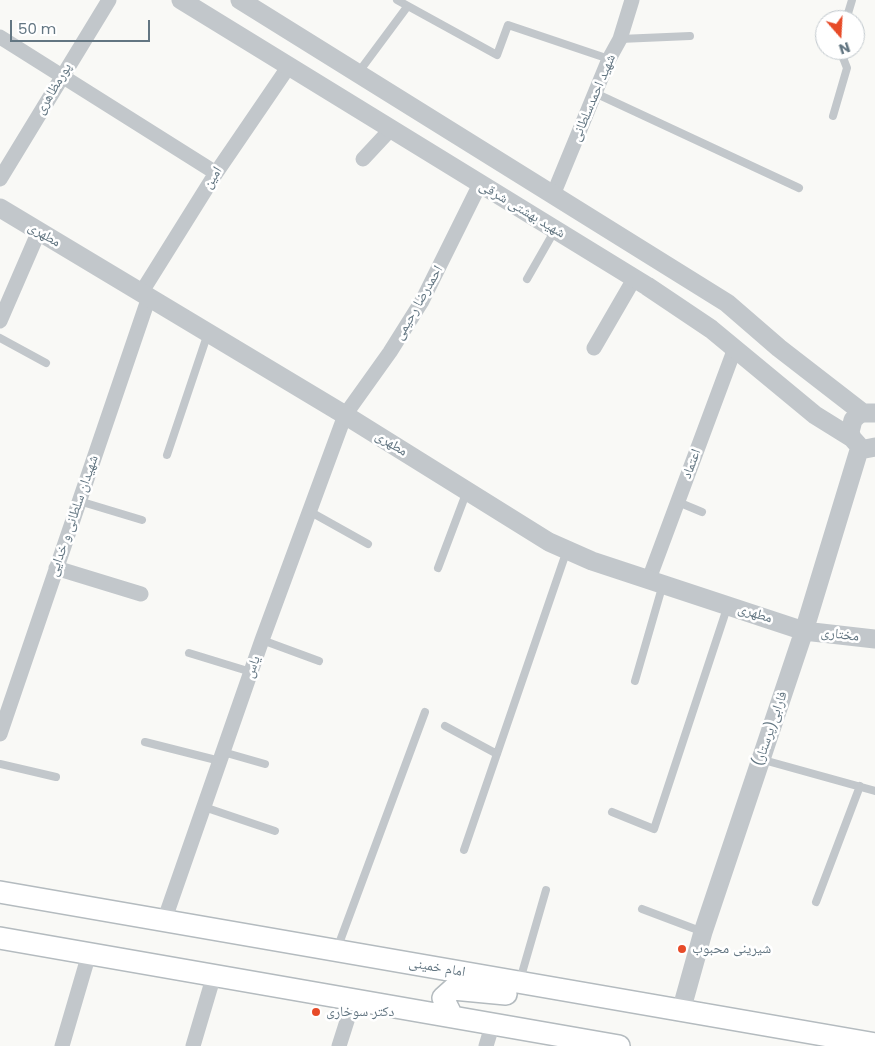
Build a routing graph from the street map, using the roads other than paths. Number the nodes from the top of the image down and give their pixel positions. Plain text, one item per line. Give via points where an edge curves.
1 (108, 0) edge
2 (181, 0) edge
3 (240, 0) edge
4 (397, 0) edge
5 (632, 0) edge
6 (408, 7) junction
7 (690, 36) dead end
8 (0, 37) edge
9 (620, 40) junction
10 (608, 59) junction
11 (844, 60) edge
12 (289, 66) junction
13 (358, 73) junction
14 (62, 76) junction
15 (595, 93) junction
16 (833, 116) dead end
17 (391, 129) junction
18 (362, 159) dead end
19 (216, 173) junction
20 (0, 179) edge
21 (480, 184) junction
22 (799, 188) dead end
23 (553, 195) junction
24 (0, 208) edge
25 (555, 230) junction
26 (39, 231) junction
27 (527, 279) dead end
28 (634, 279) junction
29 (145, 295) junction
30 (0, 321) edge
31 (208, 332) junction
32 (0, 338) edge
33 (594, 348) dead end
34 (735, 348) junction
35 (46, 362) dead end
36 (869, 413) edge
37 (346, 415) junction
38 (862, 444) edge
39 (167, 455) dead end
40 (467, 491) junction
41 (79, 501) junction
42 (678, 502) junction
43 (309, 511) junction
44 (702, 512) dead end
45 (142, 520) dead end
46 (368, 544) dead end
47 (567, 550) junction
48 (56, 568) junction
49 (438, 568) dead end
50 (656, 582) junction
51 (141, 594) dead end
52 (728, 605) junction
53 (804, 630) junction
54 (875, 639) edge
55 (262, 640) junction
56 (189, 653) dead end
57 (319, 661) dead end
58 (251, 672) junction
59 (635, 681) dead end
60 (425, 712) dead end
61 (445, 726) dead end
62 (0, 734) edge
63 (145, 742) dead end
64 (498, 754) junction
65 (222, 756) junction
66 (760, 759) junction
67 (0, 764) edge
68 (265, 764) dead end
69 (56, 778) dead end
70 (860, 786) junction
71 (875, 791) edge
72 (204, 807) junction
73 (612, 812) dead end
74 (275, 831) dead end
75 (464, 850) dead end
76 (546, 890) dead end
77 (0, 892) edge
78 (816, 902) dead end
79 (642, 909) dead end
80 (164, 921) junction
81 (703, 932) junction
82 (0, 938) edge
83 (336, 951) junction
84 (89, 954) junction
85 (214, 975) junction
86 (519, 983) junction
87 (580, 993) junction
88 (354, 999) junction
89 (681, 1011) junction
90 (452, 1016) junction
91 (493, 1023) junction
92 (875, 1044) edge
93 (62, 1046) edge
94 (193, 1046) edge
95 (340, 1046) edge
96 (486, 1046) edge
97 (618, 1046) edge

1 - 14 street, پورمظاهری
2 - 12 street, شهید بهشتی شرقی
3 - 13 street, شهید بهشتی شرقی
4 - 6 lane
5 - 9 street, شهید احمدسلطانی
6 - 10 lane via 497,55 508,25
6 - 13 lane
7 - 9 lane
8 - 14 street
9 - 10 street, شهید احمدسلطانی
10 - 15 street, شهید احمدسلطانی
11 - 16 lane via 847,68
12 - 17 street, شهید بهشتی شرقی
12 - 19 street, امین
13 - 23 street, شهید بهشتی شرقی
14 - 19 street
14 - 20 street, پورمظاهری
15 - 22 lane
15 - 23 street, شهید احمدسلطانی
17 - 18 street
17 - 21 street, شهید بهشتی شرقی
19 - 29 street, امین
21 - 25 street, شهید بهشتی شرقی
21 - 37 street, احمدرضا رحیمی via 422,302
23 - 36 street, شهید بهشتی شرقی via 727,303 779,348
24 - 26 street, مطهری
25 - 27 lane
25 - 28 street, شهید بهشتی شرقی
26 - 29 street, مطهری
26 - 30 street
28 - 33 street
28 - 34 street, شهید بهشتی شرقی
29 - 31 street, مطهری
29 - 41 street, شهیدان سلطانی و خدایی
31 - 37 street, مطهری
31 - 39 lane
32 - 35 lane
34 - 38 street, شهید بهشتی شرقی via 815,415
34 - 42 street, اعتماد
36 - 38 street, (پرستار)فارابی via 858,415 850,425
37 - 40 street, مطهری
37 - 43 street, یاس
38 - 53 street, (پرستار)فارابی
40 - 47 street, مطهری
40 - 49 lane
41 - 45 lane
41 - 48 street, شهیدان سلطانی و خدایی
42 - 44 lane
42 - 50 street, اعتماد
43 - 46 lane
43 - 55 street, یاس
47 - 50 street, مطهری
47 - 64 lane
48 - 51 street
48 - 62 street, شهیدان سلطانی و خدایی
50 - 52 street, مطهری
50 - 59 lane
52 - 53 street, مطهری
52 - 73 lane via 654,829
53 - 54 street, مختاری
53 - 66 street, (پرستار)فارابی
55 - 57 lane
55 - 58 street, یاس
56 - 58 lane
58 - 65 street, یاس
60 - 83 lane
61 - 64 lane
63 - 65 lane
64 - 75 lane
65 - 68 lane
65 - 72 street, یاس
66 - 70 lane
66 - 81 street, (پرستار)فارابی
67 - 69 lane
70 - 71 lane
70 - 78 lane
72 - 74 lane
72 - 80 street, یاس
76 - 86 lane
77 - 80 main road, امام خمینی
79 - 81 lane
80 - 83 main road, امام خمینی
81 - 89 street, (پرستار)فارابی
82 - 84 main road
83 - 86 main road, امام خمینی
84 - 85 main road
84 - 93 street
85 - 88 main road
85 - 94 street
86 - 87 main road, امام خمینی
87 - 89 main road, امام خمینی
87 - 90 main road via 540,1000 453,989 443,998
88 - 90 main road
88 - 95 street
89 - 92 main road, امام خمینی
90 - 91 main road
91 - 96 street
91 - 97 main road

